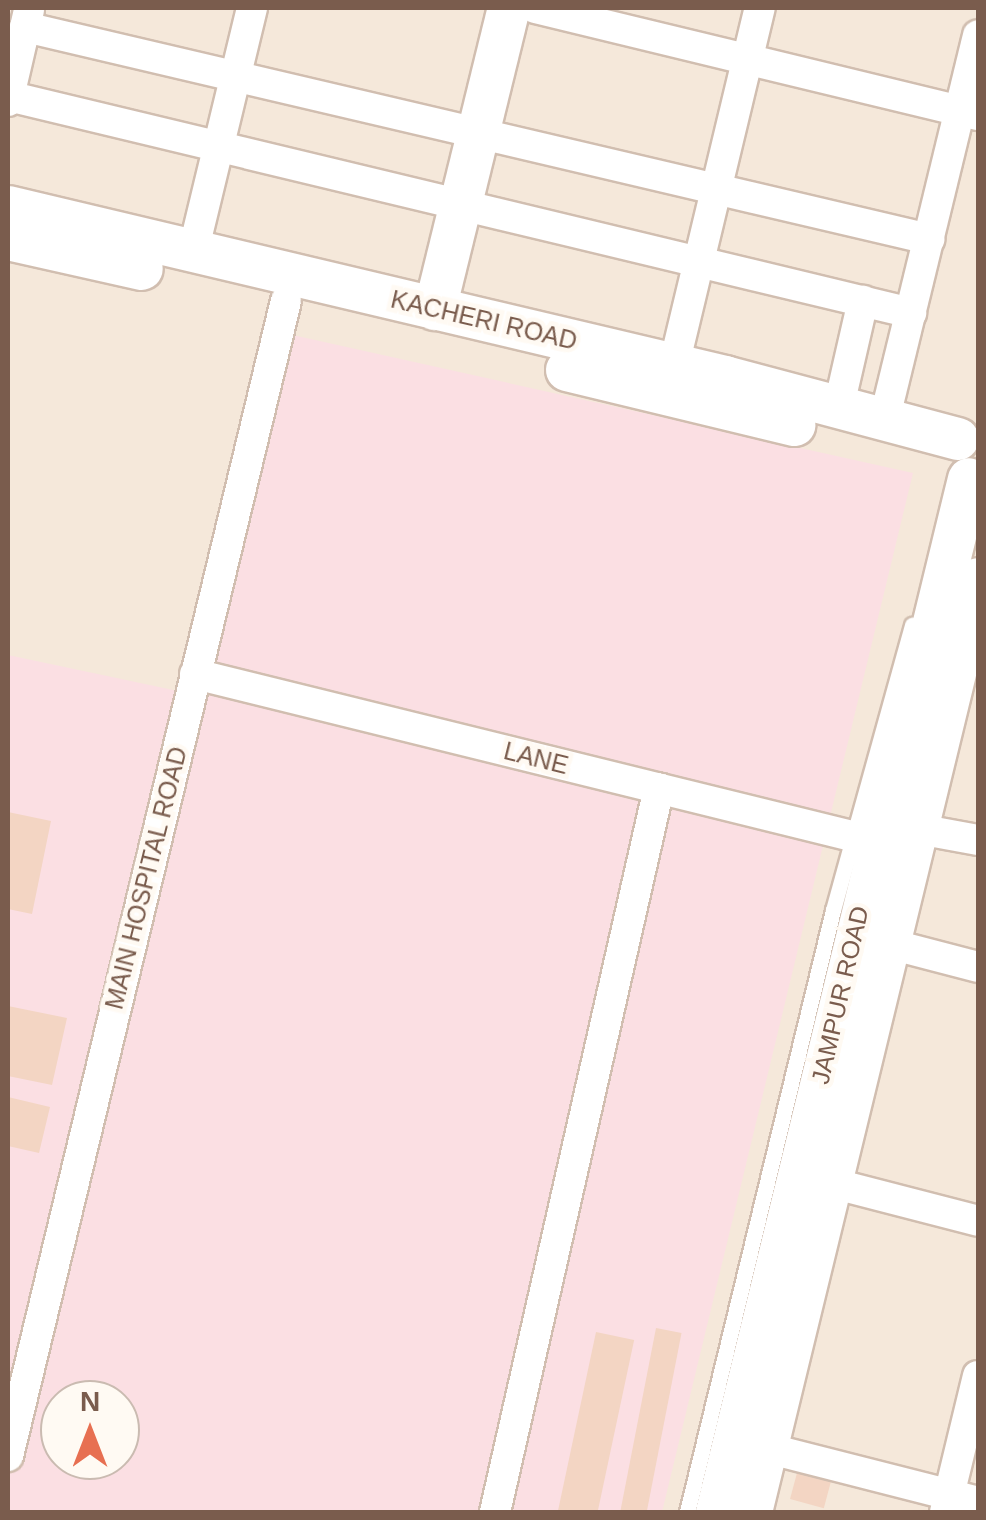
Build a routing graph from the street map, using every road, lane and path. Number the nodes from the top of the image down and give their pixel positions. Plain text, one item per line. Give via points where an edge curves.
1 (252, 8) edge
2 (509, 8) edge
3 (536, 8) edge
4 (760, 8) edge
5 (27, 17) edge
6 (978, 35) edge
7 (748, 58) junction
8 (235, 76) junction
9 (8, 98) edge
10 (969, 113) edge
11 (479, 133) junction
12 (218, 146) junction
13 (716, 189) junction
14 (462, 205) junction
15 (8, 207) edge
16 (929, 238) junction
17 (8, 239) edge
18 (193, 252) junction
19 (700, 262) junction
20 (286, 301) junction
21 (864, 301) junction
22 (436, 309) junction
23 (911, 313) junction
24 (674, 364) junction
25 (838, 410) junction
26 (884, 421) junction
27 (966, 457) edge
28 (978, 579) edge
29 (921, 593) dead end
30 (916, 612) dead end
31 (978, 638) edge
32 (195, 674) junction
33 (966, 685) edge
34 (659, 788) junction
35 (926, 829) junction
36 (865, 838) junction
37 (978, 840) edge
38 (897, 946) junction
39 (978, 967) edge
40 (847, 1187) junction
41 (978, 1221) edge
42 (978, 1376) edge
43 (782, 1452) junction
44 (8, 1456) edge
45 (958, 1503) edge
46 (494, 1512) edge
47 (686, 1512) edge
48 (717, 1512) edge
49 (751, 1512) edge
50 (769, 1512) edge

1 - 8 street
2 - 11 main road
3 - 7 street
4 - 7 street
5 - 8 street
5 - 9 street
6 - 10 street
7 - 10 street
7 - 13 street
8 - 11 street
8 - 12 street
9 - 12 street
10 - 16 street
11 - 13 street
11 - 14 main road
12 - 14 street
12 - 18 street
13 - 16 street
13 - 19 street
14 - 19 street
14 - 22 main road
15 - 18 main road, KACHERI ROAD
16 - 23 street
17 - 20 main road, KACHERI ROAD
18 - 22 main road, KACHERI ROAD
19 - 21 street
19 - 24 street
20 - 27 main road, KACHERI ROAD
20 - 32 street, MAIN HOSPITAL ROAD
21 - 23 street
21 - 25 street
22 - 24 main road, KACHERI ROAD
23 - 26 street
24 - 25 main road, KACHERI ROAD
25 - 26 main road, KACHERI ROAD
26 - 27 main road, KACHERI ROAD
27 - 29 lane
27 - 36 main road, JAMPUR ROAD
28 - 33 main road, JAMPUR ROAD
30 - 36 lane
31 - 33 lane
32 - 34 street, LANE
32 - 44 street, MAIN HOSPITAL ROAD
33 - 35 main road, JAMPUR ROAD
34 - 36 street, LANE
34 - 46 street
35 - 36 street
35 - 37 street
35 - 38 main road, JAMPUR ROAD
36 - 47 lane
36 - 48 main road, JAMPUR ROAD
38 - 39 street
38 - 40 lane
38 - 49 main road, JAMPUR ROAD
40 - 41 street
40 - 43 lane
42 - 45 street
43 - 45 street
43 - 50 lane

